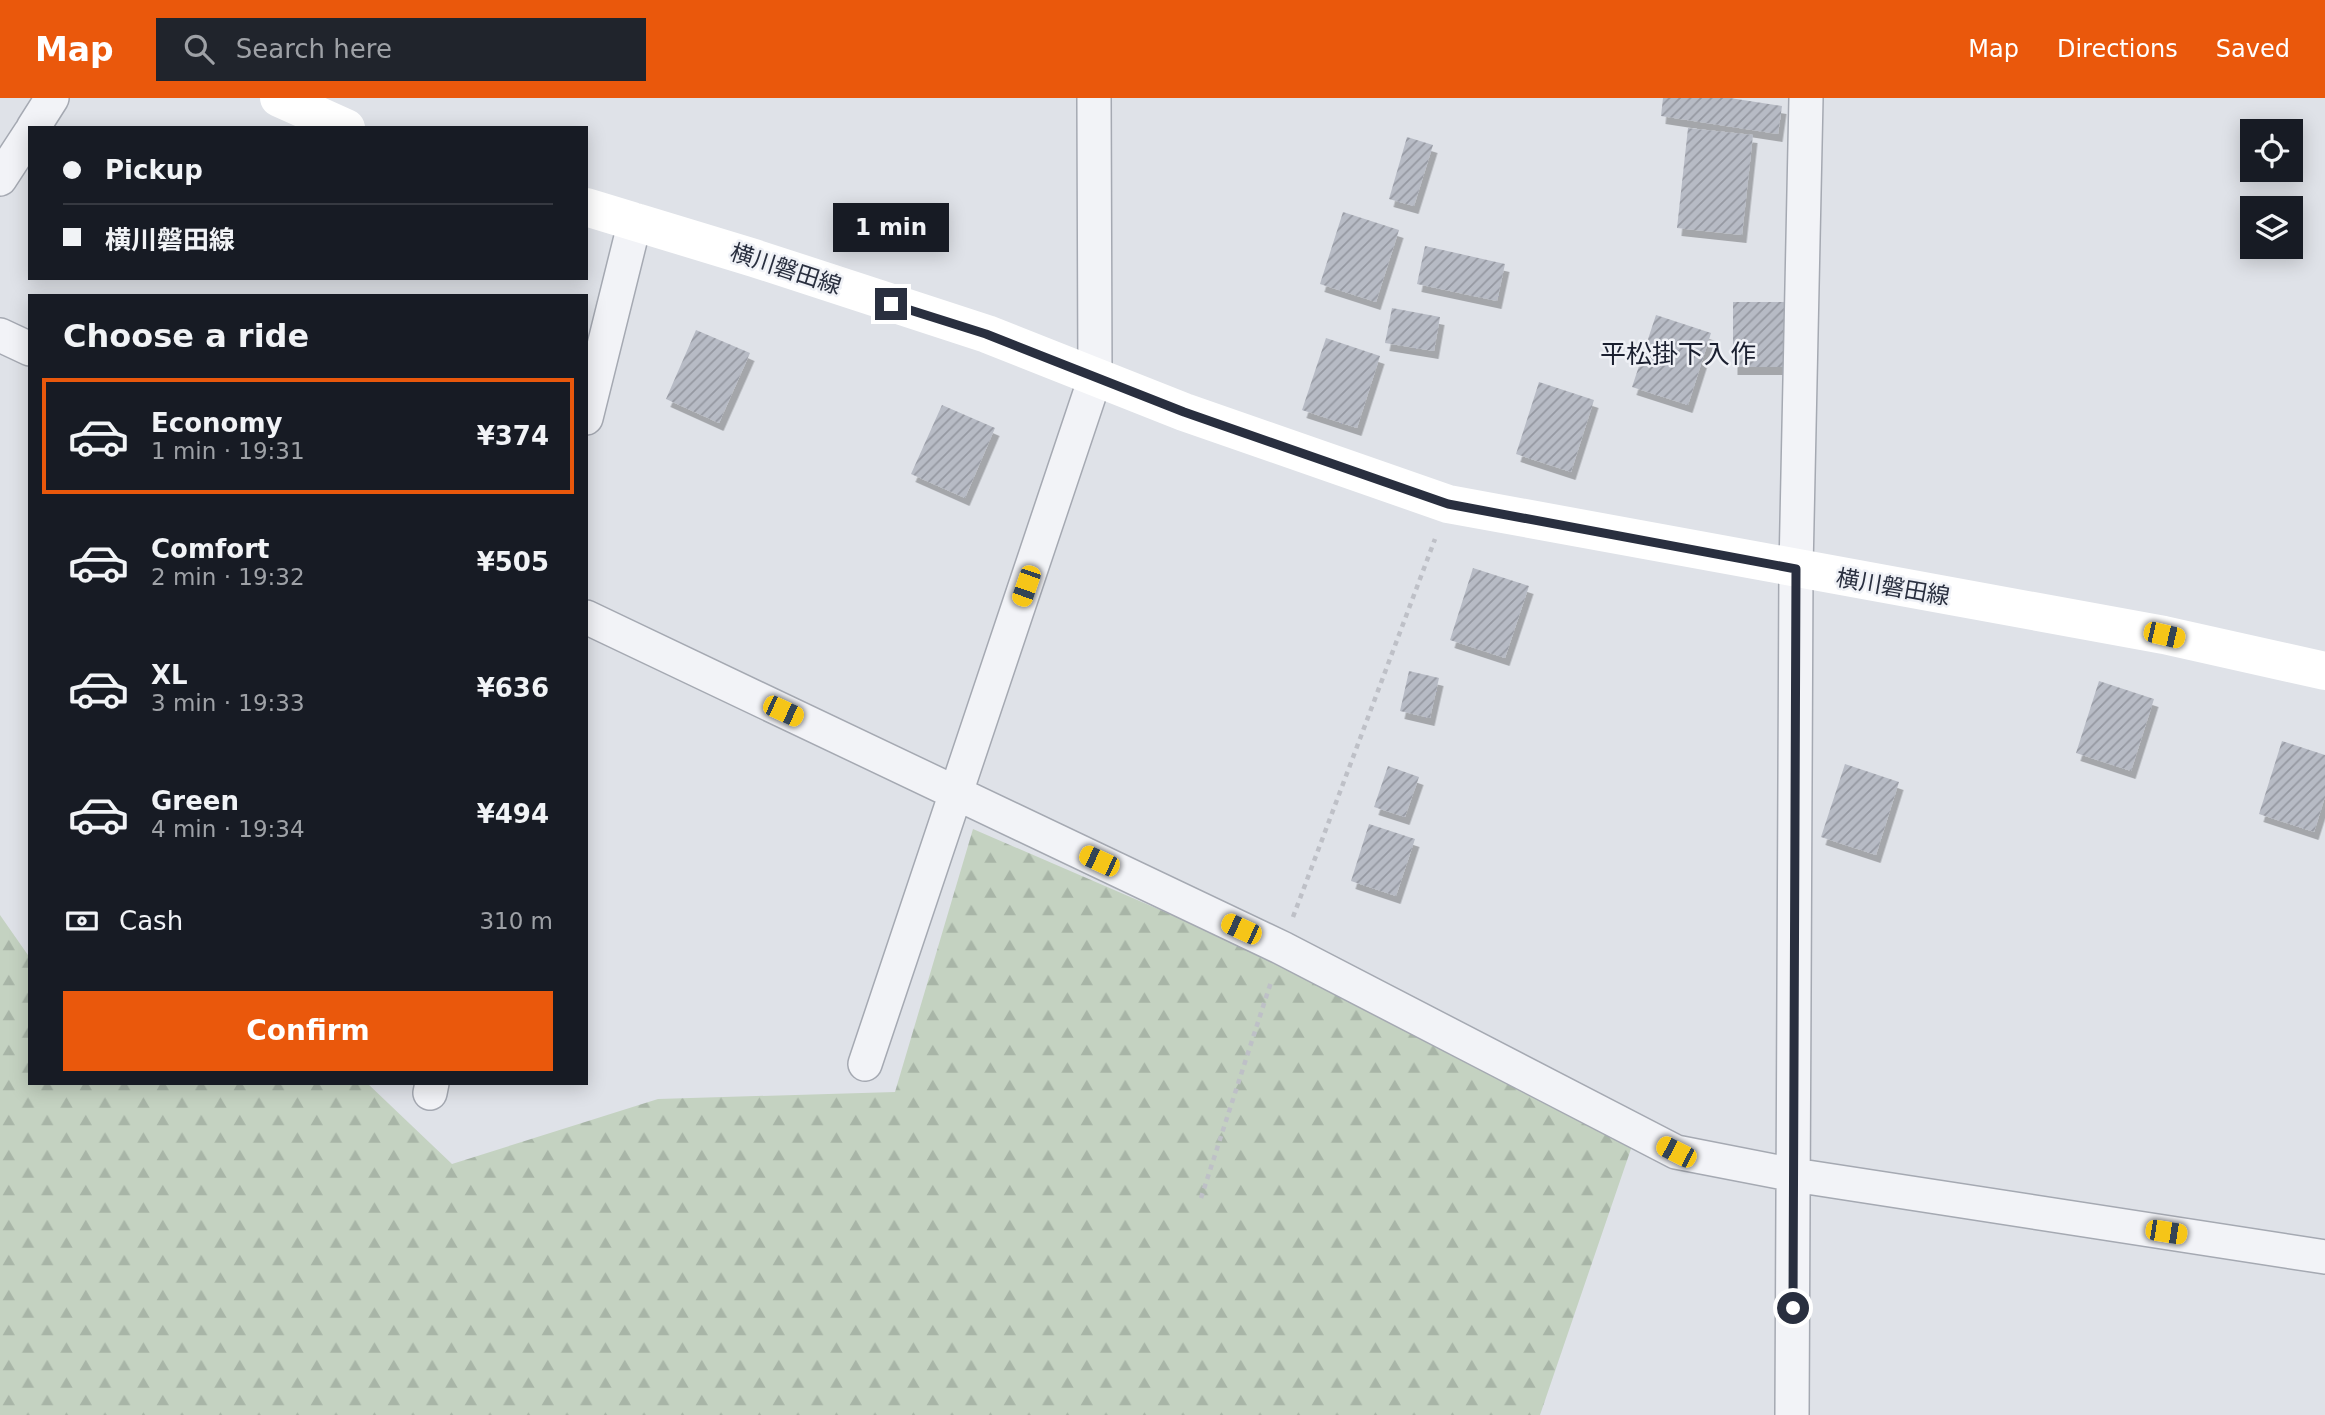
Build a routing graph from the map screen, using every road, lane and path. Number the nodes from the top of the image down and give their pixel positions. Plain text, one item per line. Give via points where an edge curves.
1 (52, 98) edge
2 (279, 98) edge
3 (1094, 98) edge
4 (1806, 98) edge
5 (34, 126) edge
6 (342, 126) edge
7 (28, 136) edge
8 (0, 179) edge
9 (588, 207) edge
10 (635, 221) junction
11 (0, 335) edge
12 (28, 348) edge
13 (1095, 377) junction
14 (588, 410) edge
15 (1448, 504) junction
16 (1796, 569) junction
17 (588, 618) edge
18 (2325, 671) edge
19 (956, 793) junction
20 (1282, 948) junction
21 (865, 1064) dead end
22 (1794, 1175) junction
23 (1201, 1198) dead end
24 (2325, 1256) edge
25 (1792, 1415) edge

1 - 5 street
2 - 6 main road
3 - 13 street
4 - 16 street
7 - 8 street
9 - 10 main road, 横川磐田線
10 - 13 main road, 横川磐田線 via 986,334
10 - 14 street
11 - 12 street
13 - 15 main road, 横川磐田線
13 - 19 street
15 - 16 main road, 横川磐田線
15 - 20 path
16 - 18 main road, 横川磐田線 via 2164,635
16 - 22 street
17 - 19 street
19 - 20 street
19 - 21 street
20 - 22 street via 1676,1152
20 - 23 path
22 - 24 street
22 - 25 street

